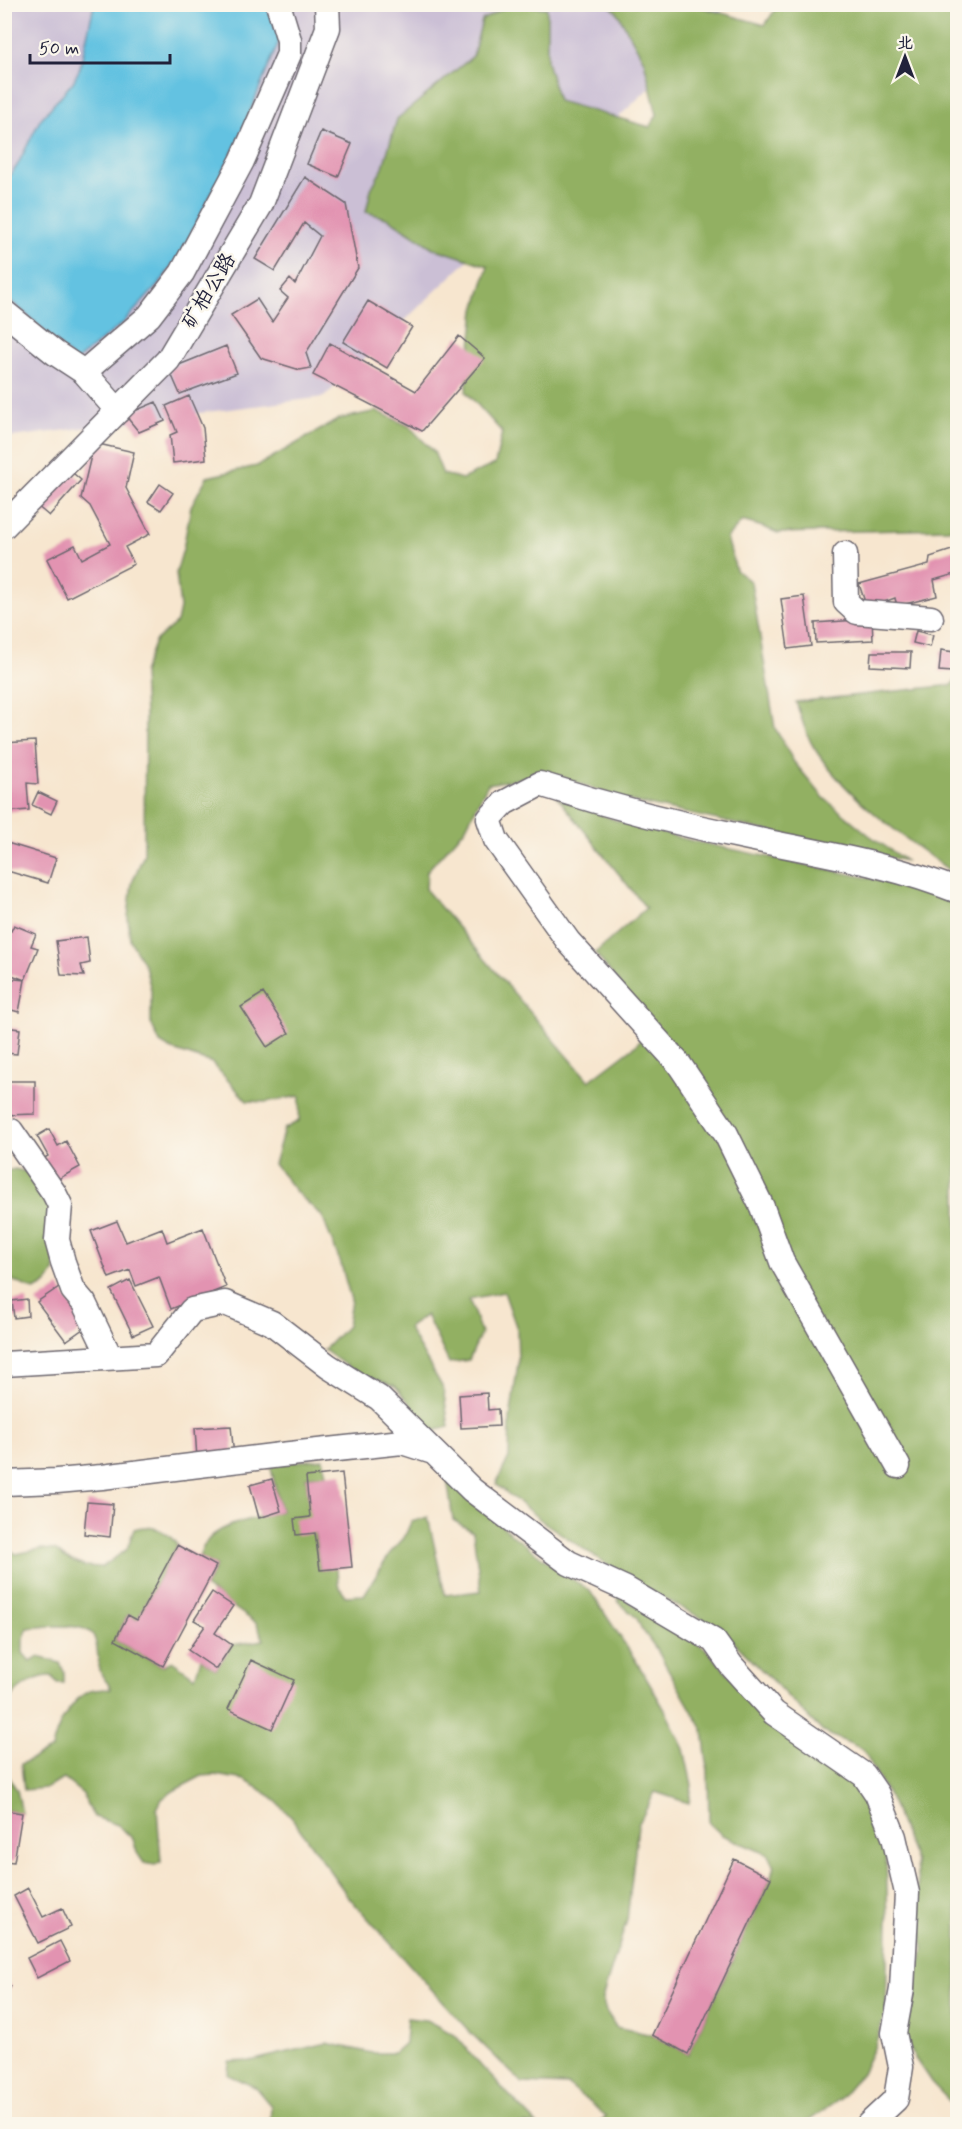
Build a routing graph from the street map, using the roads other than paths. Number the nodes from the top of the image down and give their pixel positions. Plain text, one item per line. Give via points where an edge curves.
1 (278, 4) edge
2 (327, 4) edge
3 (242, 146) junction
4 (276, 165) junction
5 (4, 312) edge
6 (84, 372) junction
7 (118, 411) junction
8 (4, 526) edge
9 (845, 554) dead end
10 (931, 618) dead end
11 (957, 891) edge
12 (4, 1130) edge
13 (110, 1357) junction
14 (4, 1364) edge
15 (435, 1452) junction
16 (898, 1466) dead end
17 (4, 1483) edge
18 (869, 2124) edge

1 - 3 street via 289,40 289,54
2 - 4 street, 矿柏公路 via 328,28
3 - 4 street
3 - 6 street via 182,273 149,316
4 - 7 street, 矿柏公路 via 261,204 168,360
5 - 6 street
6 - 7 street
7 - 8 street, 矿柏公路
9 - 10 street via 846,602 856,612
11 - 16 street via 929,879 704,829 540,784 504,803 489,819 496,840 568,941 679,1064 726,1134 762,1207 782,1262
12 - 13 street via 11,1131 60,1205 57,1240 63,1262 73,1290
13 - 14 street
13 - 15 street via 156,1354 192,1310 225,1304 272,1323 328,1366 379,1398
15 - 17 street via 402,1442 102,1477
15 - 18 street via 472,1490 569,1563 626,1590 714,1641 774,1713 864,1775 877,1794 894,1837 907,1893 902,1989 894,2033 901,2067 896,2099

